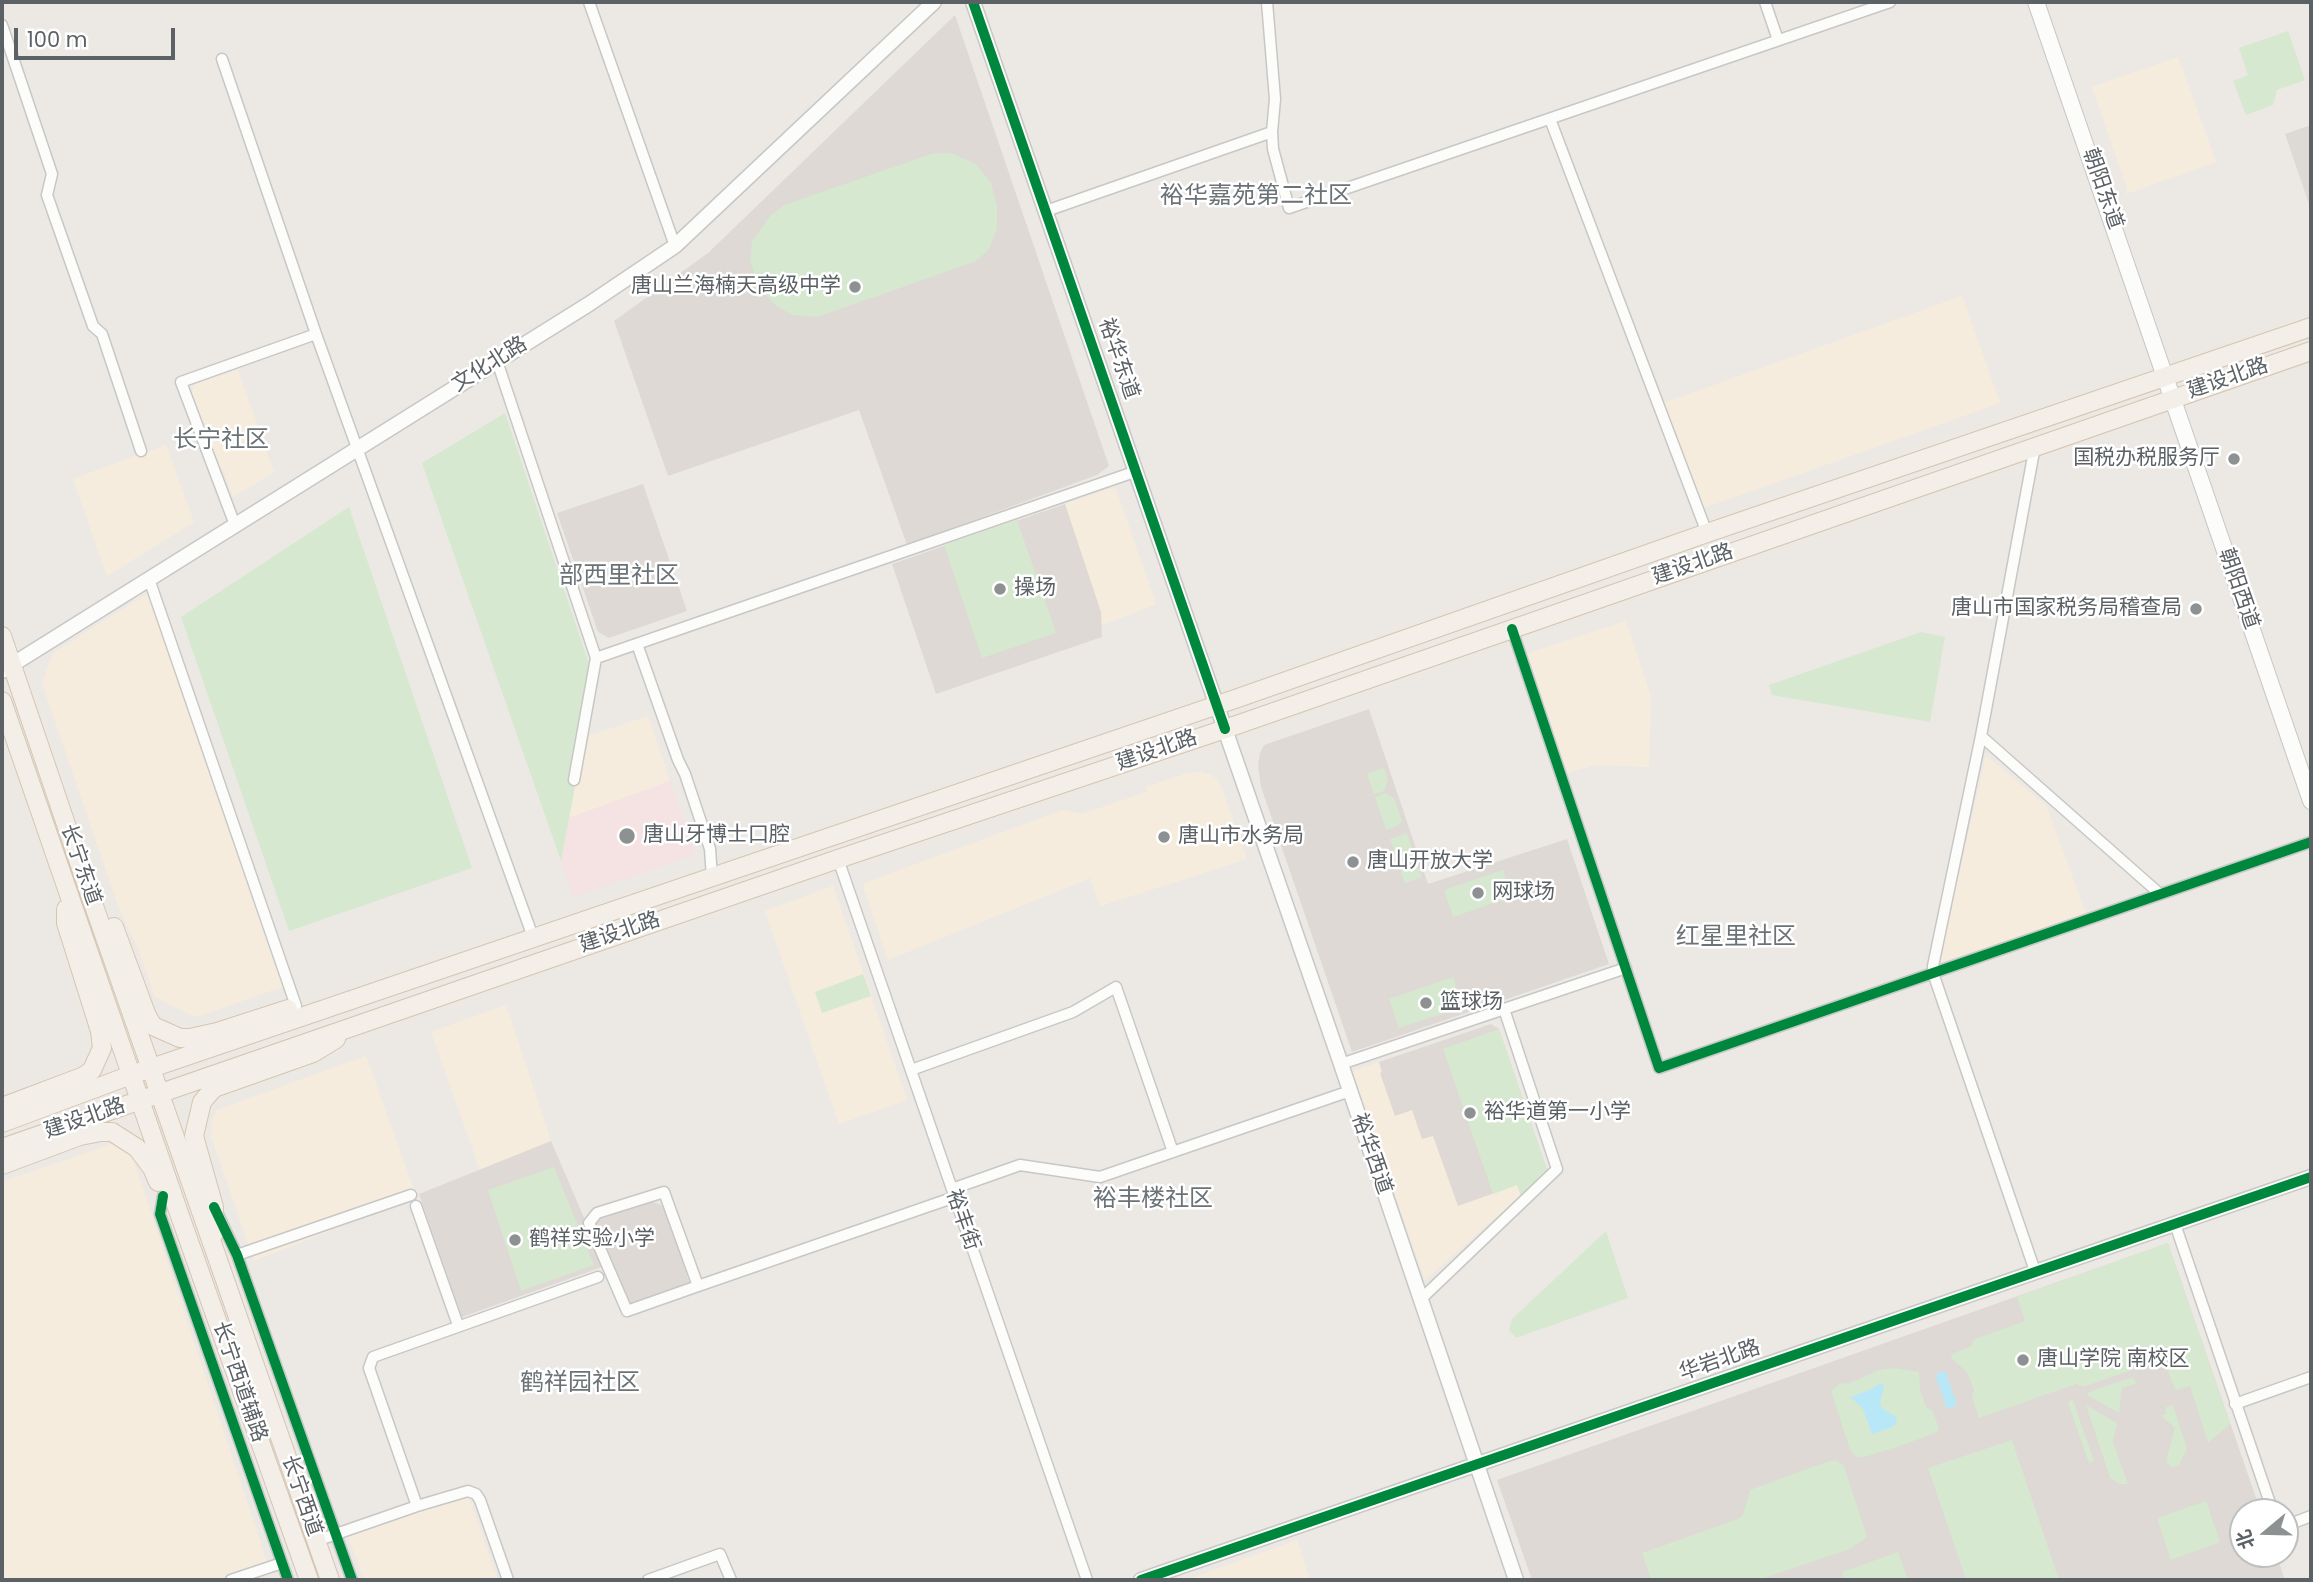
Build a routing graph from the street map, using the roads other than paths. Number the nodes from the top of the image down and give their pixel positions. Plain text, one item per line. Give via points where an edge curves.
1 (589, 2) edge
2 (934, 2) edge
3 (973, 2) edge
4 (1267, 2) edge
5 (1765, 2) edge
6 (1890, 2) edge
7 (2036, 2) edge
8 (2, 25) edge
9 (1778, 40) junction
10 (222, 59) dead end
11 (1550, 119) junction
12 (1272, 132) junction
13 (1046, 211) junction
14 (675, 246) junction
15 (2311, 327) edge
16 (316, 334) junction
17 (2311, 351) edge
18 (497, 361) junction
19 (2165, 376) junction
20 (2173, 399) junction
21 (2035, 446) junction
22 (358, 448) junction
23 (141, 452) dead end
24 (1137, 471) junction
25 (235, 525) junction
26 (1707, 533) junction
27 (149, 579) junction
28 (1512, 628) junction
29 (2, 636) edge
30 (637, 644) junction
31 (596, 659) junction
32 (7, 669) edge
33 (2, 701) edge
34 (1217, 705) junction
35 (1224, 729) junction
36 (1981, 736) junction
37 (574, 780) dead end
38 (2310, 796) edge
39 (2311, 842) edge
40 (838, 859) junction
41 (712, 877) junction
42 (86, 883) junction
43 (67, 891) junction
44 (2160, 894) junction
45 (533, 937) junction
46 (1626, 968) junction
47 (1933, 973) junction
48 (357, 998) junction
49 (296, 1006) junction
50 (1504, 1009) junction
51 (366, 1021) junction
52 (1341, 1064) junction
53 (151, 1068) junction
54 (911, 1070) junction
55 (131, 1075) junction
56 (1350, 1091) junction
57 (161, 1093) junction
58 (140, 1101) junction
59 (2, 1107) edge
60 (2, 1122) edge
61 (2, 1148) edge
62 (1173, 1152) junction
63 (2, 1165) edge
64 (2311, 1177) edge
65 (953, 1193) junction
66 (411, 1195) dead end
67 (163, 1196) junction
68 (416, 1206) dead end
69 (215, 1207) junction
70 (180, 1216) junction
71 (2175, 1224) junction
72 (214, 1249) junction
73 (237, 1255) junction
74 (2035, 1271) junction
75 (598, 1277) dead end
76 (698, 1286) junction
77 (1420, 1300) junction
78 (458, 1325) junction
79 (2311, 1377) edge
80 (2235, 1404) junction
81 (1476, 1464) junction
82 (2268, 1498) edge
83 (417, 1506) junction
84 (335, 1534) junction
85 (316, 1541) junction
86 (282, 1563) junction
87 (231, 1580) edge
88 (288, 1580) edge
89 (309, 1580) edge
90 (330, 1580) edge
91 (352, 1580) edge
92 (508, 1580) edge
93 (648, 1580) edge
94 (731, 1580) edge
95 (1087, 1580) edge
96 (1141, 1580) edge
97 (1516, 1580) edge

1 - 14 street
2 - 14 street, 文化北路
3 - 13 street, 裕华东道
4 - 12 street via 1275,88
5 - 9 street
6 - 9 street
7 - 19 main road, 朝阳东道
8 - 23 street via 52,174 47,195 93,326 103,334
9 - 11 street
10 - 16 street
11 - 12 street via 1289,208
11 - 26 street
12 - 13 street
13 - 24 street, 裕华东道
14 - 18 street, 文化北路
15 - 19 main road, 建设北路
16 - 22 street
16 - 25 street via 181,382
17 - 20 main road, 建设北路
18 - 22 street, 文化北路
18 - 31 street
19 - 20 main road, 朝阳西道
19 - 26 main road, 建设北路
20 - 21 main road, 建设北路
20 - 38 main road, 朝阳西道
21 - 28 main road, 建设北路
21 - 36 street
22 - 25 street, 文化北路
22 - 45 street
24 - 30 street
24 - 34 street, 裕华东道
25 - 27 street, 文化北路
26 - 34 main road, 建设北路
27 - 32 street, 文化北路
27 - 49 street
28 - 35 main road, 建设北路
28 - 46 street
29 - 32 main road, 长宁东道
30 - 31 street
30 - 41 street via 694,799 710,849
31 - 37 street
32 - 42 main road, 长宁东道
33 - 43 main road, 长宁东道
34 - 35 street, 裕华东道
34 - 41 main road, 建设北路
35 - 40 main road, 建设北路
35 - 52 street, 裕华西道
36 - 44 street
36 - 47 street
39 - 44 street
40 - 51 main road, 建设北路
40 - 54 street, 裕丰街
41 - 45 main road, 建设北路
42 - 49 main road via 108,912 153,1026 190,1038
42 - 53 main road, 长宁东道
43 - 55 main road, 长宁东道
43 - 59 main road via 66,923 102,1048 84,1076
44 - 47 street
45 - 48 main road, 建设北路
46 - 47 street via 1659,1068
46 - 50 street
47 - 74 street
48 - 49 main road
48 - 53 main road, 建设北路
50 - 52 street
50 - 77 street via 1557,1169
51 - 57 main road, 建设北路
51 - 69 main road via 313,1053 214,1088 202,1102 194,1136
52 - 56 street, 裕华西道
53 - 55 main road, 建设北路
53 - 57 main road, 长宁东道
54 - 62 street via 1073,1012 1116,987
54 - 65 street, 裕丰街
55 - 58 main road, 长宁东道
55 - 60 main road, 建设北路
56 - 62 street
56 - 77 street, 裕华西道
57 - 58 main road, 建设北路
57 - 72 main road, 长宁西道
58 - 61 main road, 建设北路
58 - 70 main road, 长宁西道
62 - 65 street via 1100,1177 1020,1165
63 - 67 main road via 80,1136 112,1132 137,1148 152,1168
64 - 71 street, 华岩北路
65 - 76 street
65 - 95 street, 裕丰街
66 - 73 street
67 - 70 main road
67 - 86 street, 长宁西道辅路 via 160,1214
68 - 78 street
69 - 72 main road
69 - 73 street, 长宁西道辅路
70 - 89 main road, 长宁西道
71 - 74 street, 华岩北路
71 - 80 street
72 - 85 main road, 长宁西道
73 - 84 street, 长宁西道辅路
74 - 81 street, 华岩北路
75 - 78 street
76 - 76 street via 664,1192 597,1213 589,1223 627,1311
77 - 81 street, 裕华西道
78 - 83 street via 373,1357 369,1368
79 - 80 street
80 - 82 street
81 - 96 street, 华岩北路
81 - 97 street, 裕华西道
83 - 84 street
83 - 92 street via 460,1491 476,1494
84 - 85 street
84 - 91 street, 长宁西道辅路
85 - 90 main road, 长宁西道
86 - 87 street
86 - 88 street, 长宁西道辅路
93 - 94 street via 720,1554

